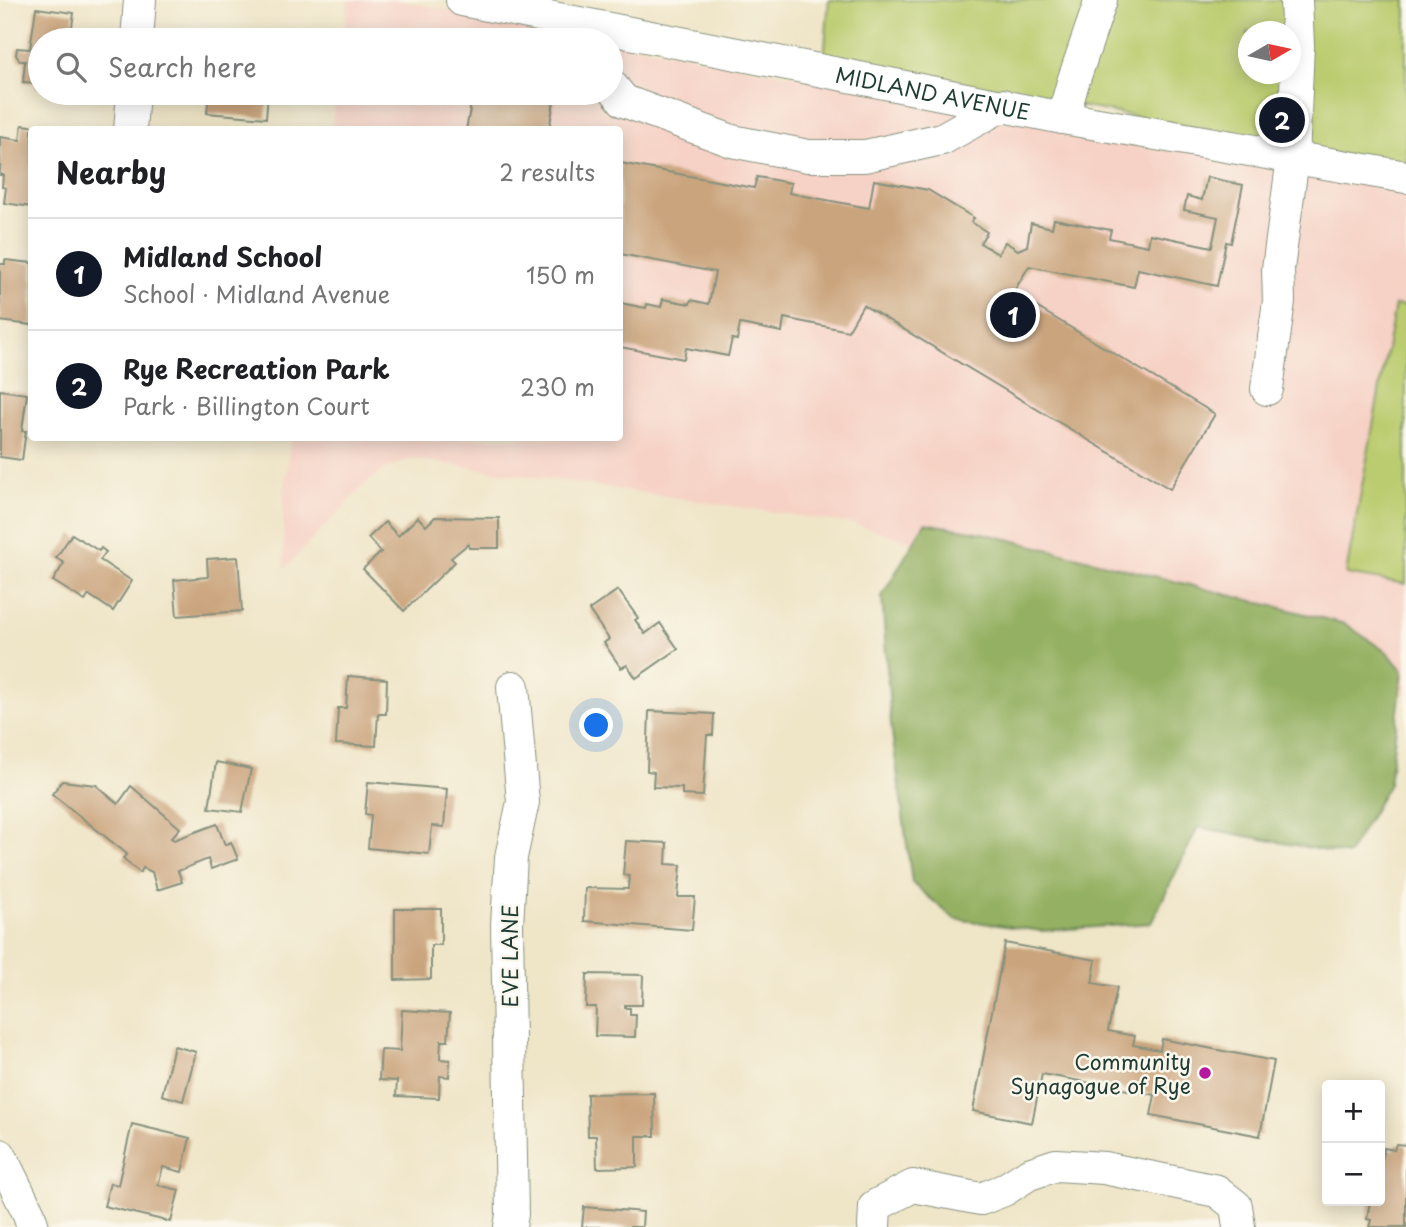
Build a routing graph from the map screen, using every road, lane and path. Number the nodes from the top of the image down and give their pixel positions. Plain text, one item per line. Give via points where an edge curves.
1 (141, 0) edge
2 (461, 0) edge
3 (1101, 0) edge
4 (1296, 0) edge
5 (580, 21) edge
6 (138, 28) edge
7 (615, 28) edge
8 (623, 30) edge
9 (623, 100) edge
10 (132, 105) edge
11 (1003, 105) junction
12 (1063, 118) junction
13 (131, 126) edge
14 (1293, 158) junction
15 (1406, 177) edge
16 (1267, 389) dead end
17 (513, 687) dead end
18 (0, 1155) edge
19 (33, 1227) edge
20 (510, 1227) edge
21 (874, 1227) edge
22 (1240, 1227) edge

1 - 6 street
2 - 5 street, MIDLAND AVENUE
3 - 12 street
4 - 14 street
5 - 7 street, MIDLAND AVENUE
8 - 11 street, MIDLAND AVENUE
9 - 11 street via 732,141 808,156 865,156 942,139
10 - 13 street
11 - 12 street, MIDLAND AVENUE
12 - 14 street, MIDLAND AVENUE
14 - 15 street, MIDLAND AVENUE
14 - 16 street
17 - 20 street, EVE LANE via 523,802 511,857 507,925
18 - 19 street
21 - 22 street via 875,1206 913,1186 981,1199 1056,1165 1104,1168 1217,1191 1236,1206

